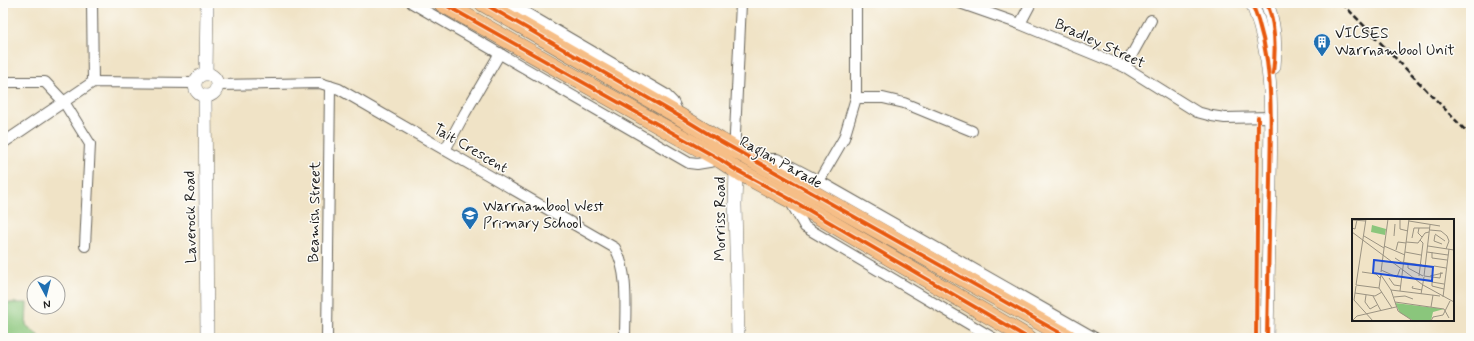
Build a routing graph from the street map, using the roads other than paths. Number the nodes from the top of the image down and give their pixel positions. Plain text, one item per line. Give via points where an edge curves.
1 (92, 3) edge
2 (207, 3) edge
3 (412, 3) edge
4 (442, 3) edge
5 (483, 3) edge
6 (509, 3) edge
7 (741, 3) edge
8 (856, 3) edge
9 (960, 3) edge
10 (1031, 3) edge
11 (1252, 3) edge
12 (1267, 3) edge
13 (1273, 3) edge
14 (1272, 18) junction
15 (1151, 20) dead end
16 (1020, 24) junction
17 (500, 53) junction
18 (1125, 67) junction
19 (206, 74) junction
20 (3, 82) edge
21 (93, 82) junction
22 (194, 83) junction
23 (218, 85) junction
24 (330, 86) junction
25 (205, 96) junction
26 (856, 98) junction
27 (1271, 101) junction
28 (64, 102) junction
29 (680, 116) junction
30 (1271, 117) junction
31 (972, 131) dead end
32 (3, 143) edge
33 (445, 150) junction
34 (735, 150) junction
35 (752, 159) junction
36 (721, 160) junction
37 (736, 170) junction
38 (819, 181) junction
39 (788, 198) junction
40 (85, 246) dead end
41 (207, 338) edge
42 (327, 338) edge
43 (625, 338) edge
44 (738, 338) edge
45 (993, 338) edge
46 (1028, 338) edge
47 (1069, 338) edge
48 (1095, 338) edge
49 (1267, 338) edge

1 - 21 street
2 - 19 street
3 - 17 street, Raglan Parade
4 - 36 highway, Raglan Parade
5 - 29 highway, Raglan Parade
6 - 29 street, Raglan Parade via 665,94 673,102
7 - 34 street, Morriss Road
8 - 26 street
9 - 16 street, Bradley Street
10 - 16 street
11 - 27 street via 1267,56
12 - 14 street
13 - 14 street
14 - 27 street via 1275,46
15 - 18 street
16 - 18 street, Bradley Street
17 - 33 street
17 - 36 street, Raglan Parade via 689,163
18 - 30 street, Bradley Street via 1197,112 1225,118
19 - 22 street via 198,76
19 - 23 street via 214,77
20 - 28 street via 45,82
21 - 22 street
21 - 28 street
22 - 25 street via 197,92
23 - 24 street, Tait Crescent via 320,83
23 - 25 street via 215,92
24 - 33 street, Tait Crescent
24 - 42 street, Beamish Street
25 - 41 street, Laverock Road
26 - 31 street via 883,98 904,103
26 - 38 street via 844,138
27 - 30 street
28 - 32 street
28 - 40 street via 90,144
29 - 34 highway, Raglan Parade
30 - 49 street
33 - 43 street, Tait Crescent via 615,248 621,257 624,271
34 - 35 highway, Raglan Parade
34 - 37 street, Morriss Road
35 - 38 street, Raglan Parade via 777,159
35 - 47 highway, Raglan Parade
36 - 37 highway, Raglan Parade
37 - 39 highway, Raglan Parade
37 - 44 street, Morriss Road
38 - 48 street, Raglan Parade
39 - 45 street, Raglan Parade via 805,227
39 - 46 highway, Raglan Parade

